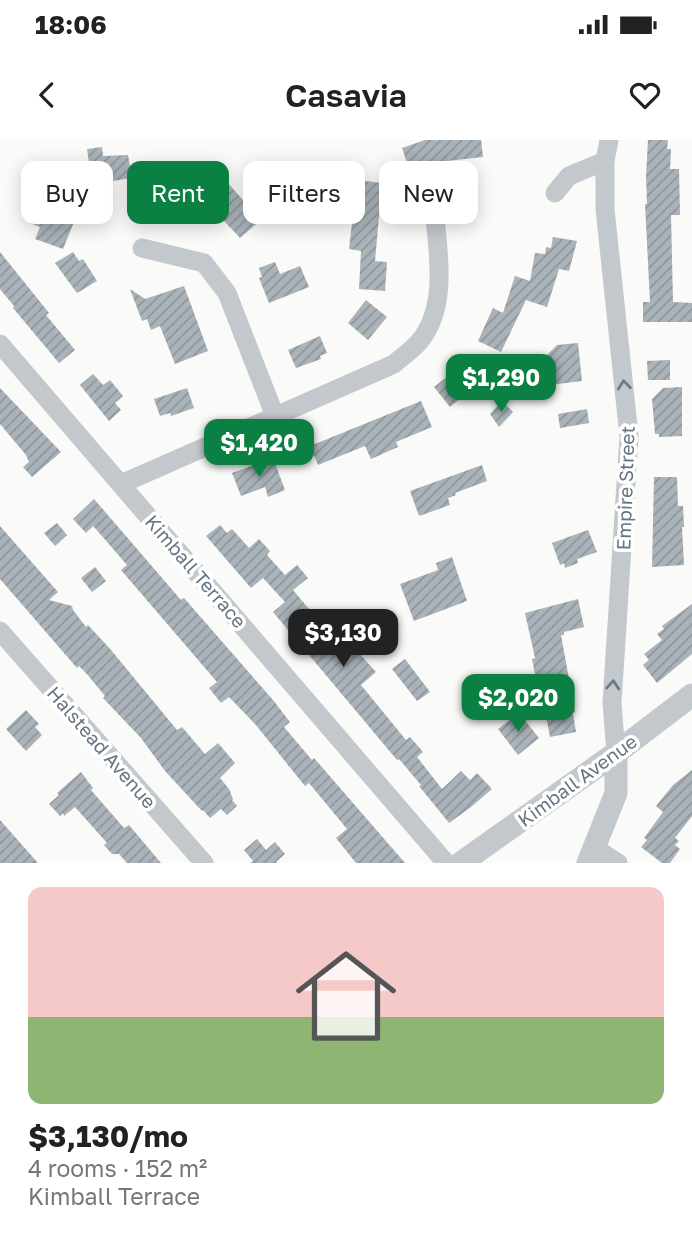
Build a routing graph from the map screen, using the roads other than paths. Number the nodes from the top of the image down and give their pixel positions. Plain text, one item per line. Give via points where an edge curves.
1 (609, 140) edge
2 (605, 161) junction
3 (555, 193) dead end
4 (436, 224) edge
5 (142, 248) dead end
6 (0, 344) edge
7 (275, 416) junction
8 (121, 484) junction
9 (0, 631) edge
10 (692, 695) edge
11 (616, 753) junction
12 (591, 856) edge
13 (204, 863) edge
14 (446, 863) edge
15 (461, 863) edge
16 (618, 863) edge

1 - 2 street, Empire Street
2 - 3 street via 569,176
11 -> 2 street, Empire Street via 612,703 629,436 605,209
4 - 7 street via 440,269 433,315 419,342 394,364
5 - 7 street via 204,263 227,293
6 - 8 street, Kimball Terrace
7 - 8 street
8 - 14 street, Kimball Terrace
9 - 13 street, Halstead Avenue
10 - 11 street, Kimball Avenue
11 - 12 street via 616,793
11 - 15 street, Kimball Avenue
12 - 16 street via 601,852

